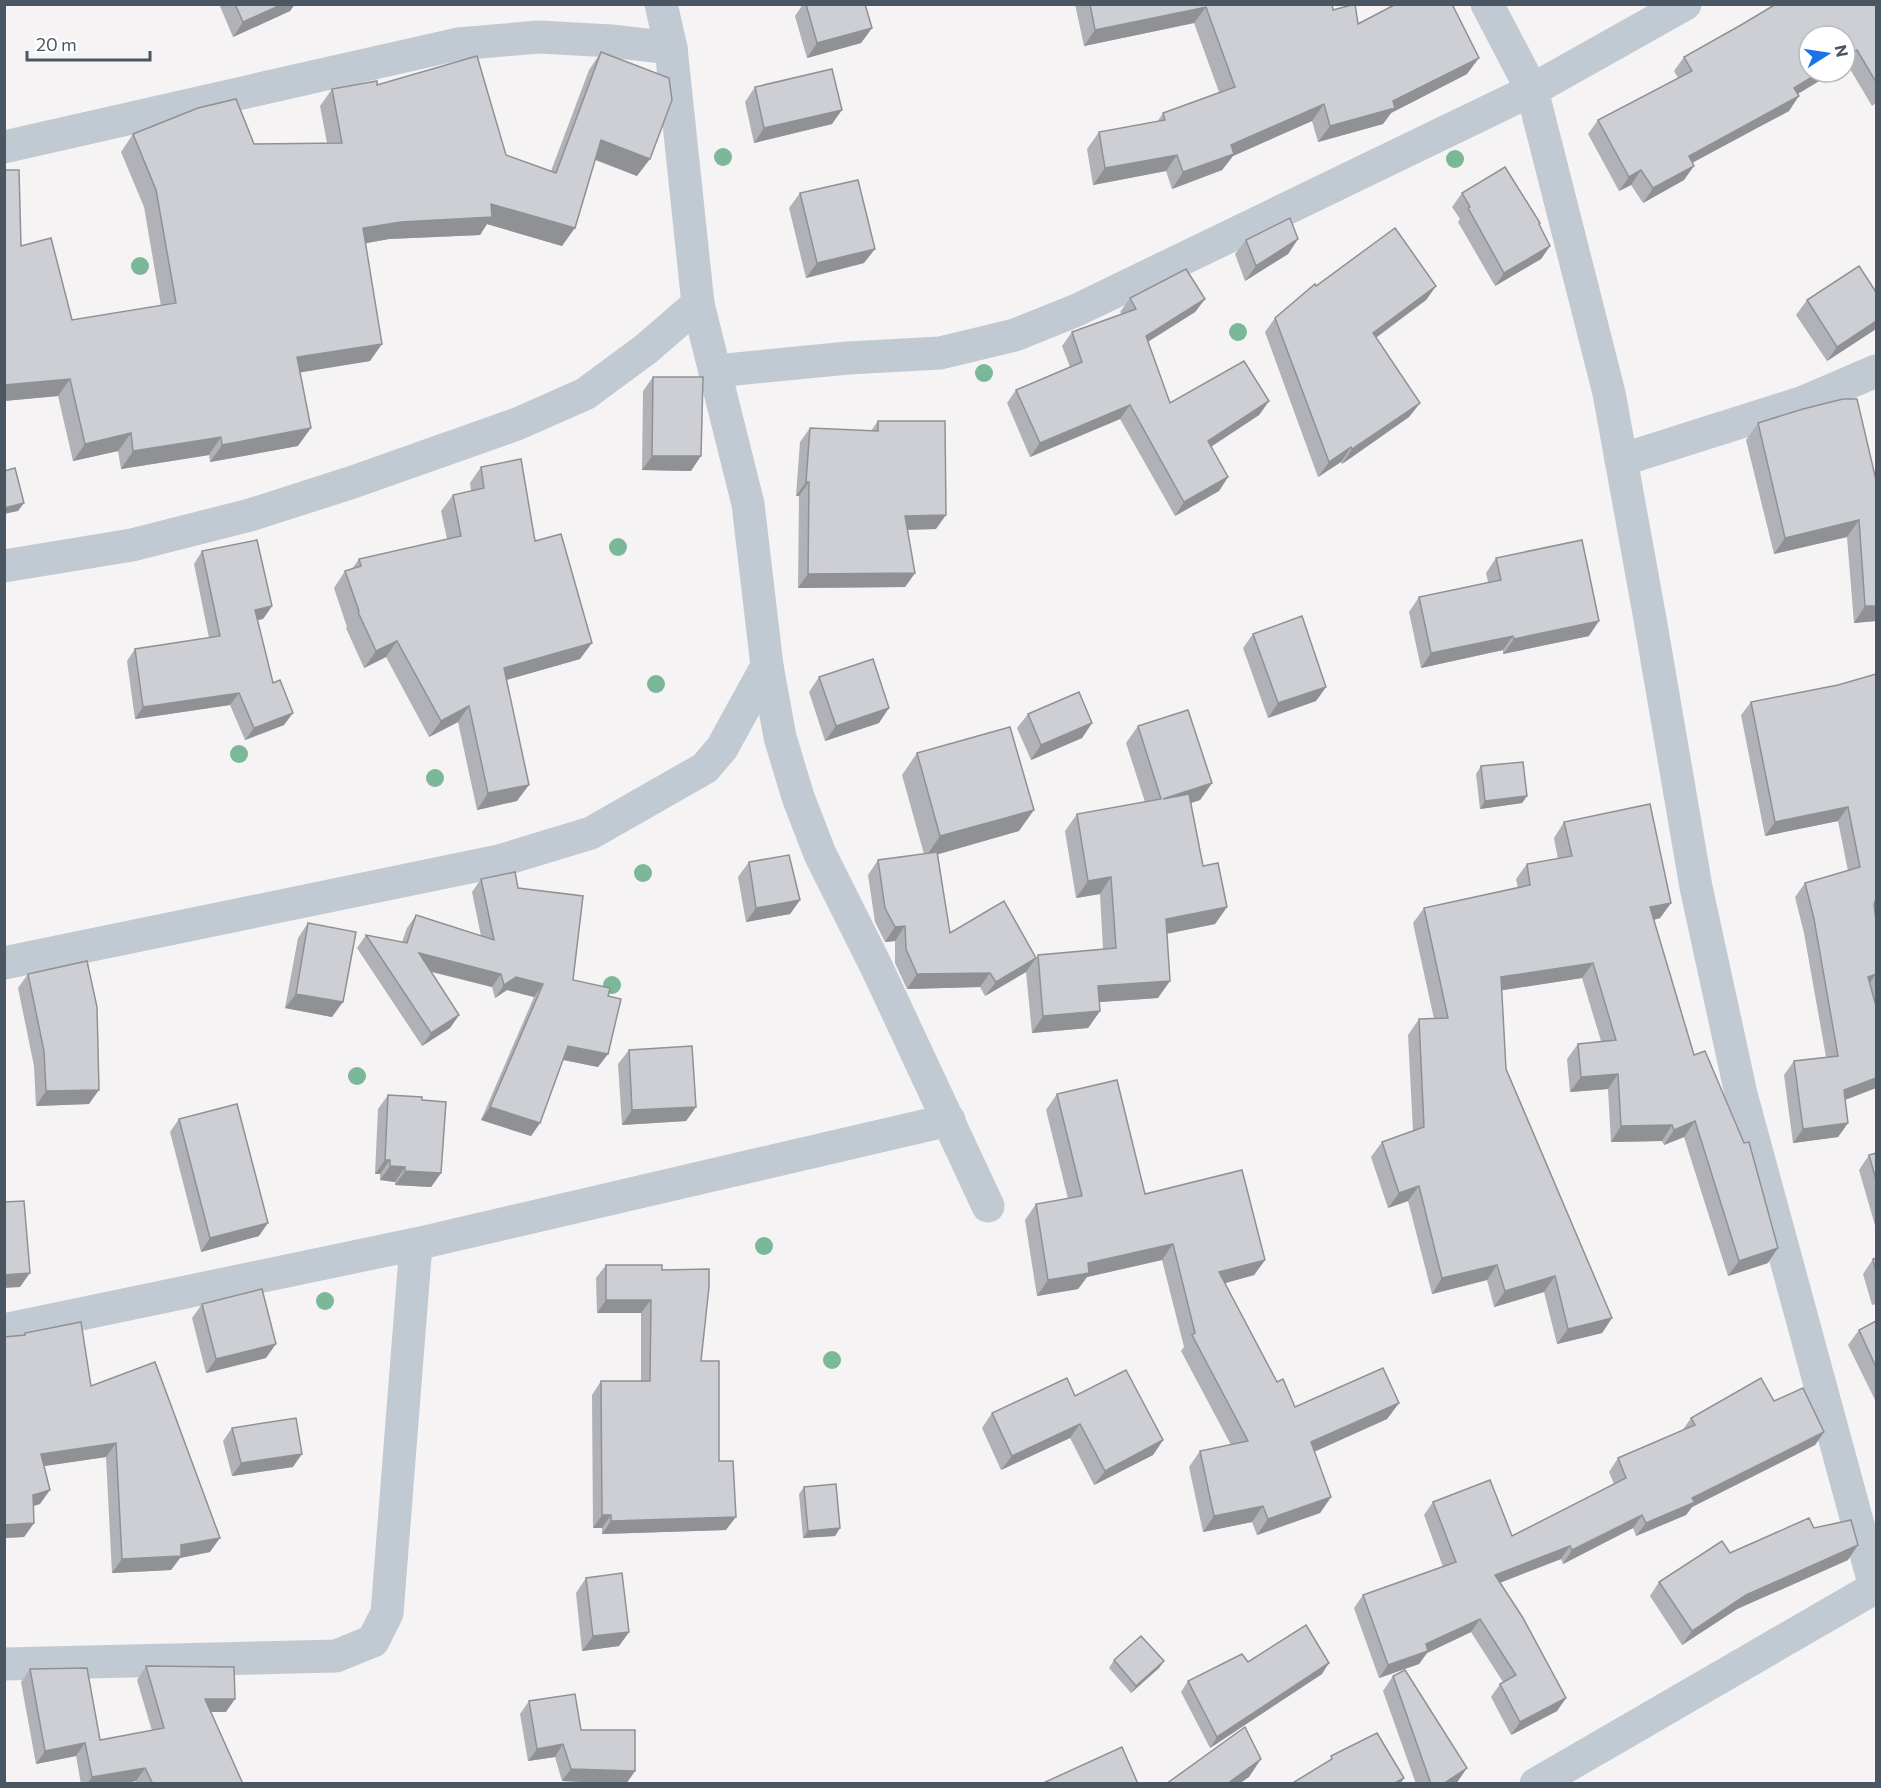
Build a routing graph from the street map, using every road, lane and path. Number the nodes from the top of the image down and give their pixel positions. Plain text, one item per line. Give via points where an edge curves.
1 (661, 4) edge
2 (1487, 4) edge
3 (1685, 4) edge
4 (671, 48) junction
5 (1532, 90) junction
6 (4, 147) edge
7 (698, 303) junction
8 (715, 371) junction
9 (1876, 371) edge
10 (1621, 460) junction
11 (4, 566) edge
12 (767, 666) junction
13 (4, 963) edge
14 (949, 1120) junction
15 (988, 1206) dead end
16 (416, 1244) junction
17 (4, 1330) edge
18 (1876, 1587) edge
19 (4, 1664) edge
20 (1536, 1784) edge

1 - 4 street
2 - 5 street
3 - 5 street
4 - 6 street via 539,37 458,44
4 - 7 street
5 - 8 street via 1077,310 1015,335 940,353 848,357
5 - 10 street via 1609,393
7 - 8 street
7 - 11 street via 646,349 585,394 517,424 250,514 132,544
8 - 12 street via 748,504
9 - 10 street via 1804,402
10 - 18 street via 1696,887 1741,1095
12 - 13 street via 722,748 705,768 591,833 499,861
12 - 14 street via 780,737 820,854
14 - 15 street
14 - 16 street
16 - 17 street
16 - 19 street via 387,1612 373,1641 336,1656
18 - 20 street

